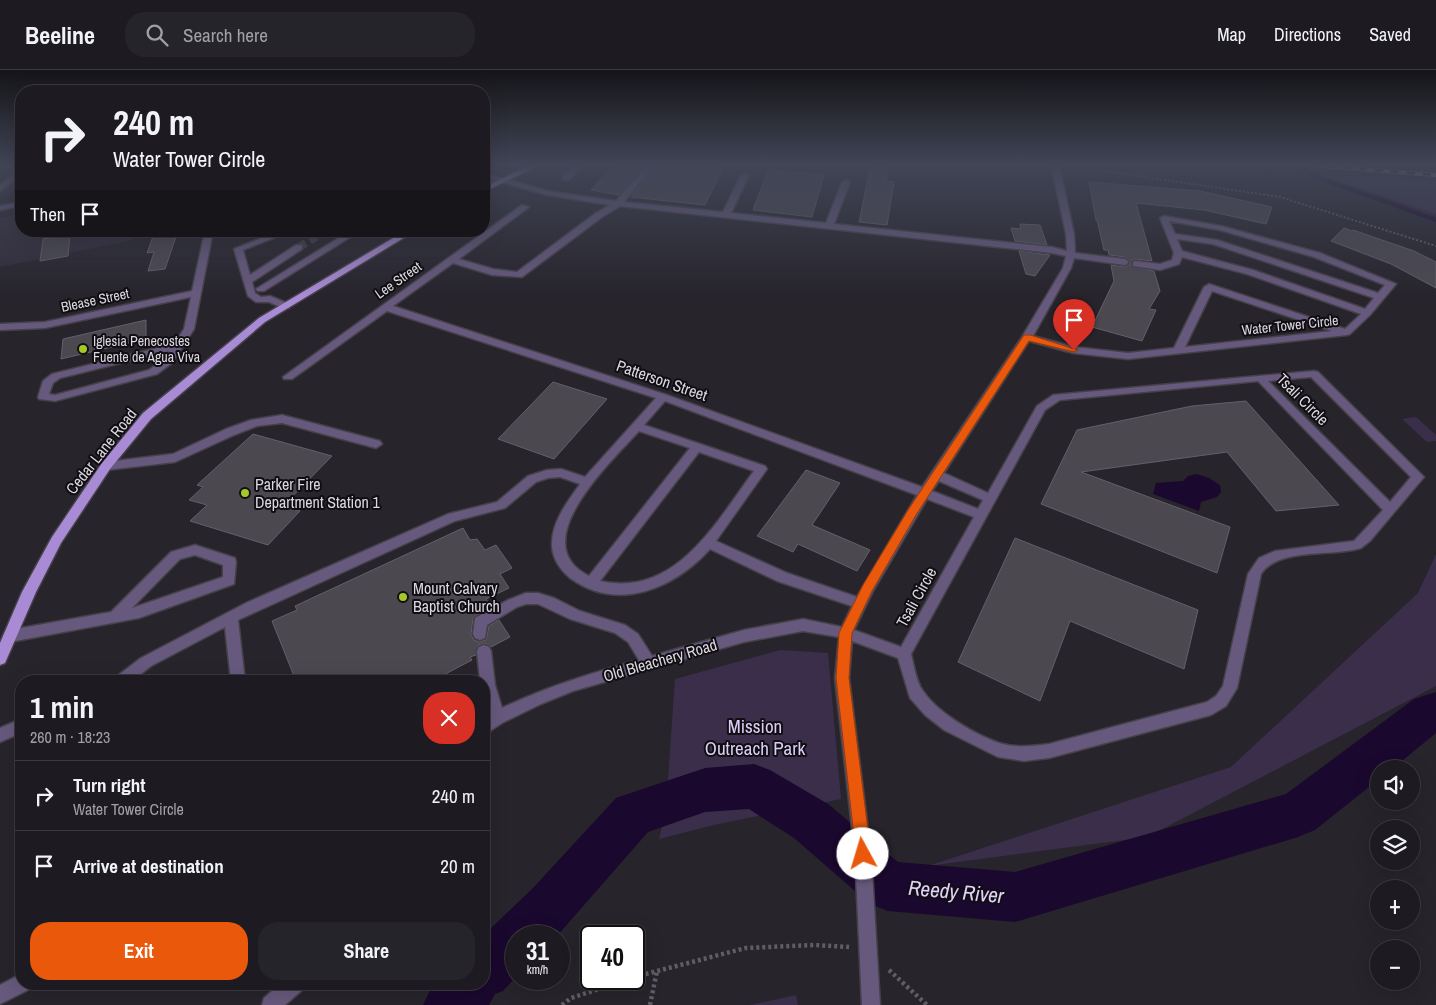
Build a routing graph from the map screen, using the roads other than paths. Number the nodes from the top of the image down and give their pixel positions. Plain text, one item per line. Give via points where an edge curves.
1 (524, 208) edge
2 (612, 208) edge
3 (654, 208) edge
4 (729, 208) edge
5 (836, 208) edge
6 (1064, 208) edge
7 (726, 215) junction
8 (829, 226) junction
9 (490, 232) edge
10 (1171, 236) junction
11 (208, 237) edge
12 (271, 237) edge
13 (346, 237) edge
14 (402, 237) edge
15 (482, 237) edge
16 (299, 247) tunnel mouth
17 (1178, 253) junction
18 (1071, 255) junction
19 (451, 259) junction
20 (1125, 262) dead end
21 (1136, 264) dead end
22 (247, 281) junction
23 (195, 293) junction
24 (1380, 297) junction
25 (270, 299) junction
26 (286, 306) junction
27 (385, 306) junction
28 (1367, 314) junction
29 (0, 327) edge
30 (1347, 332) junction
31 (1027, 337) junction
32 (179, 346) junction
33 (1178, 350) junction
34 (288, 377) dead end
35 (1260, 378) junction
36 (663, 397) junction
37 (637, 426) junction
38 (376, 444) dead end
39 (697, 447) junction
40 (106, 466) junction
41 (937, 476) junction
42 (587, 482) junction
43 (925, 493) junction
44 (989, 498) junction
45 (1390, 510) junction
46 (980, 516) junction
47 (707, 542) junction
48 (591, 583) junction
49 (860, 603) junction
50 (115, 616) junction
51 (231, 617) junction
52 (846, 633) junction
53 (480, 634) dead end
54 (10, 636) junction
55 (484, 651) dead end
56 (904, 654) junction
57 (0, 659) edge
58 (648, 664) junction
59 (129, 675) edge
60 (237, 675) edge
61 (487, 675) edge
62 (490, 692) edge
63 (497, 718) junction
64 (490, 723) edge
65 (15, 728) edge
66 (0, 734) edge
67 (15, 986) edge
68 (287, 990) edge
69 (0, 995) edge
70 (271, 1005) edge
71 (872, 1005) edge

1 - 9 street, Lee Street
2 - 19 street via 519,276 492,272
3 - 7 street
4 - 7 street
5 - 8 street
6 - 18 street
7 - 8 street
8 - 18 street via 1052,250
10 - 17 street, Water Tower Circle
10 - 24 street via 1214,242
10 - 24 street, Water Tower Circle via 1164,218 1222,228 1317,255 1391,284
11 - 23 street
12 - 22 street via 238,249
13 - 25 street via 261,289 271,295
14 - 26 main road, Cedar Lane Road
15 - 19 street, Lee Street
16 - 22 street
17 - 21 street via 1176,262 1160,267
17 - 28 street via 1250,272
18 - 20 street
18 - 31 street via 1067,268
19 - 27 street, Lee Street
22 - 25 street via 252,294 259,300
23 - 29 street, Blease Street via 45,325
23 - 32 street via 189,328
24 - 28 street, Water Tower Circle
25 - 26 street
26 - 40 main road, Cedar Lane Road via 262,320 147,416
27 - 34 street, Lee Street
27 - 36 street, Patterson Street
28 - 30 street, Water Tower Circle
30 - 33 street, Water Tower Circle
30 - 33 street via 1209,287
31 - 33 street, Water Tower Circle via 1074,350 1128,356
31 - 41 street
32 - 32 street via 56,376 48,381 43,397 55,398 153,372 168,361
35 - 44 street, Tsali Circle via 1058,398 1041,408
35 - 45 street, Tsali Circle
35 - 45 street via 1314,374 1418,477
36 - 37 street
36 - 43 street, Patterson Street
37 - 39 street
37 - 42 street
38 - 40 street via 282,419 247,426 175,458
39 - 47 street via 761,469
39 - 48 street
40 - 54 main road, Cedar Lane Road via 56,540
41 - 43 street
41 - 44 street
42 - 48 street via 564,515 558,544 564,567
42 - 51 street via 561,473 532,479 502,505 452,517
43 - 46 street, Patterson Street
43 - 49 street
44 - 46 street, Tsali Circle
45 - 56 street via 1357,545 1282,555 1260,565 1255,574 1230,688 1211,708 1049,751 1024,754 998,750 949,725 930,710 916,693
46 - 56 street, Tsali Circle
47 - 48 street via 697,556 670,576 621,589
47 - 49 street via 782,577
49 - 52 street
50 - 50 street via 139,612 229,580 230,562 195,550 176,555
50 - 54 street
51 - 59 street via 146,662
51 - 60 street
52 - 56 street, Old Bleachery Road
52 - 58 street, Old Bleachery Road via 803,625 744,636
52 - 71 street via 842,678 863,854
53 - 58 street via 480,622 522,599 533,598 627,632 640,646
54 - 57 main road, Cedar Lane Road
55 - 61 street
58 - 63 street, Old Bleachery Road via 572,685
62 - 63 street
63 - 64 street, Old Bleachery Road
65 - 66 street
67 - 69 street
68 - 70 street

